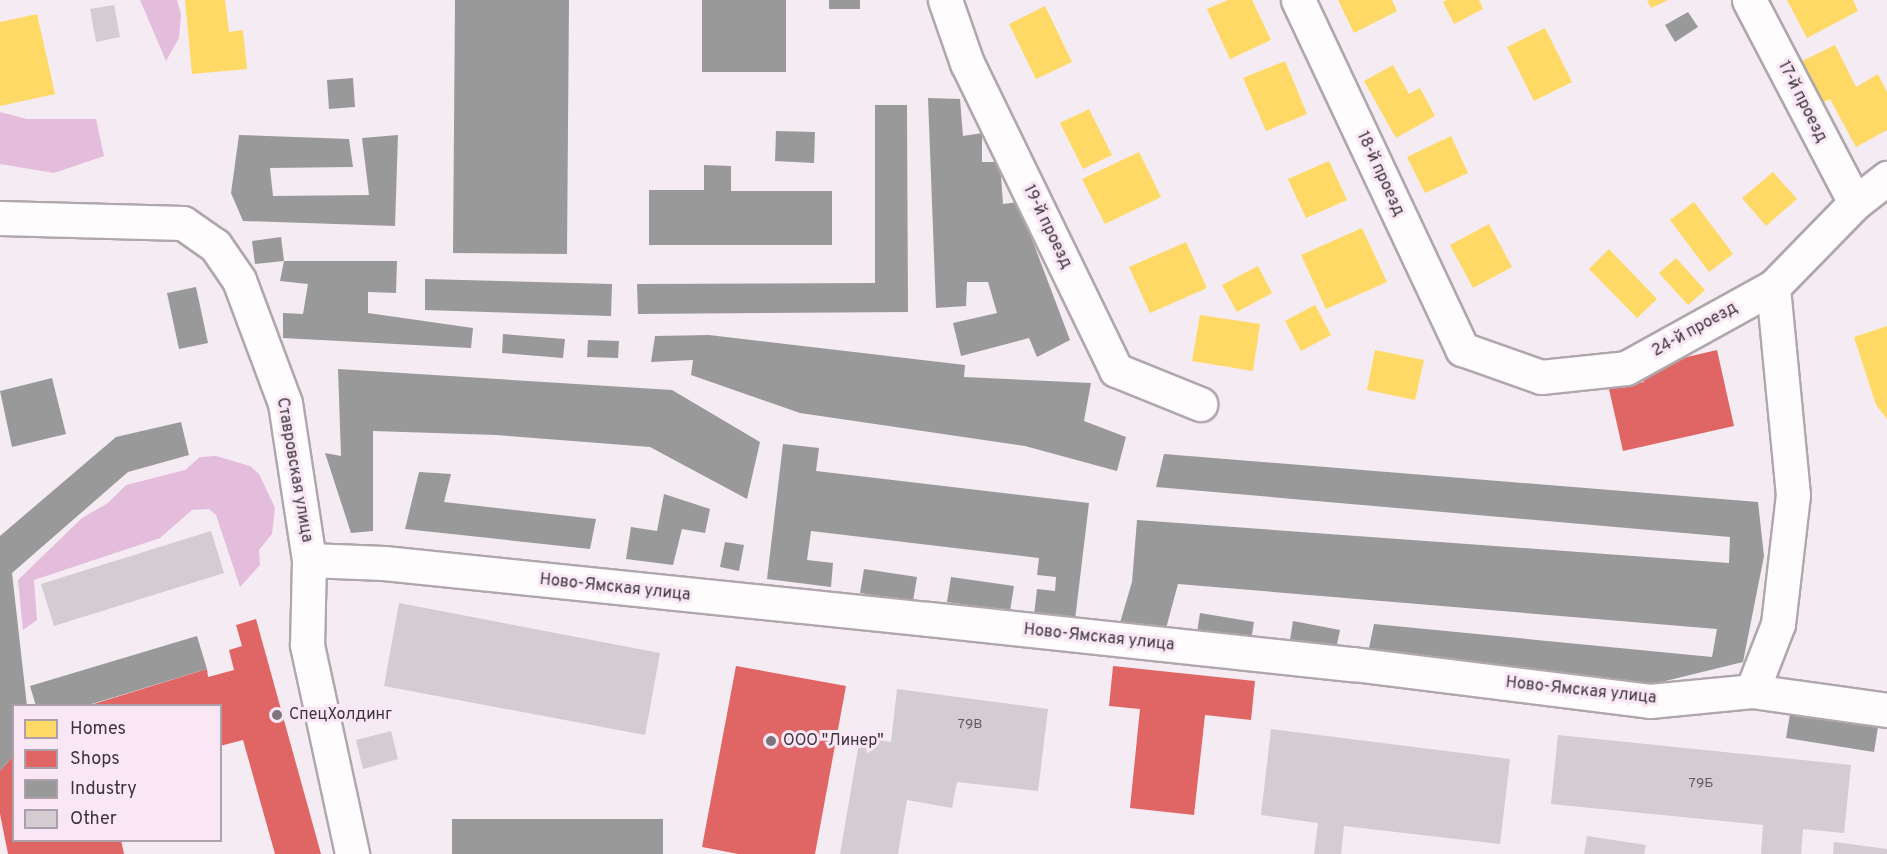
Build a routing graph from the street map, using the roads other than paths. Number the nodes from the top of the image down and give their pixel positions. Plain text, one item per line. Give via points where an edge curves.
1 (945, 0) edge
2 (1298, 0) edge
3 (1749, 0) edge
4 (1887, 178) edge
5 (1855, 203) junction
6 (0, 218) edge
7 (1773, 287) junction
8 (1462, 349) joint
9 (1200, 404) dead end
10 (309, 560) junction
11 (1752, 691) junction
12 (1887, 710) edge
13 (352, 854) edge

1 - 9 street, 19-й проезд via 967,63 1116,370
2 - 8 street, 18-й проезд
3 - 5 street, 17-й проезд
4 - 5 street, 24-й проезд
5 - 7 street, 24-й проезд
6 - 10 street, Ставровская улица via 183,223 215,245 239,280 285,403
7 - 8 street, 24-й проезд via 1626,368 1541,377
7 - 11 street via 1793,495 1778,624
10 - 11 street, Ново-Ямская улица via 384,564 929,619 1353,664 1650,701
10 - 13 street, Ставровская улица via 307,645
11 - 12 street, Ново-Ямская улица

